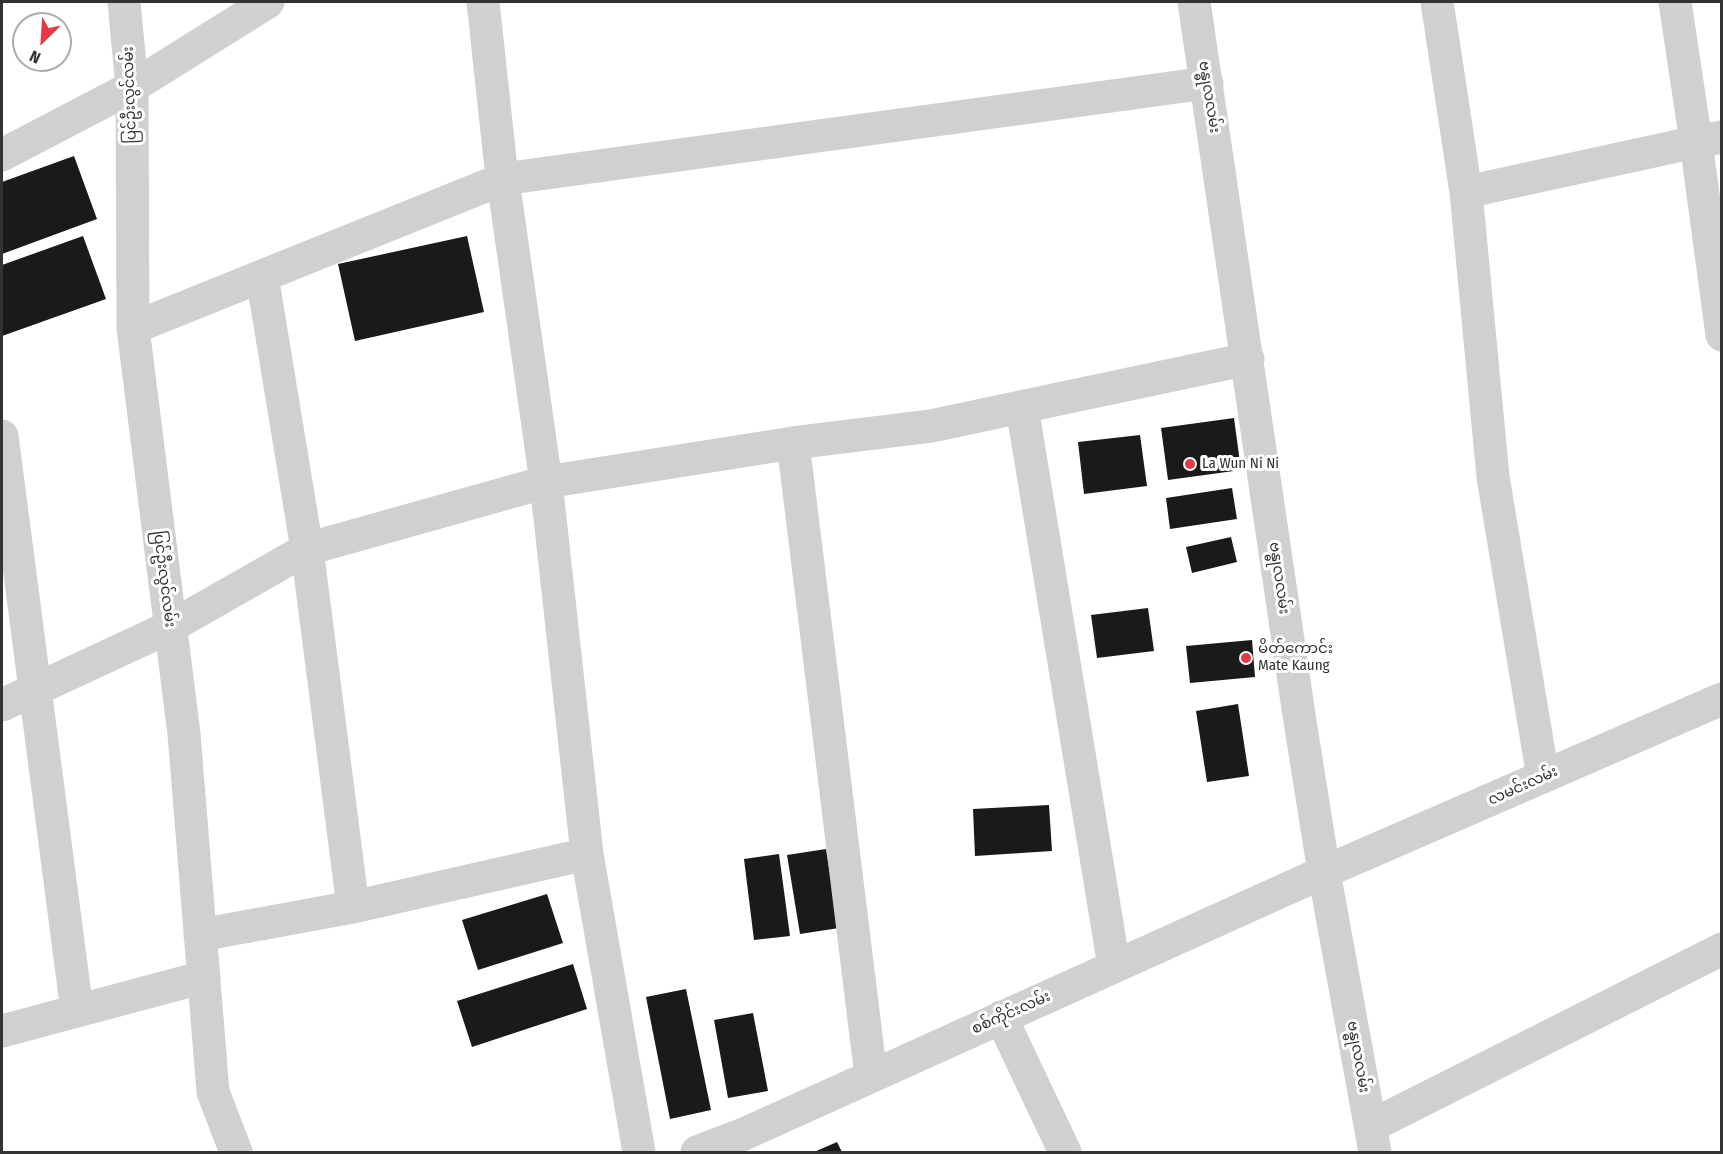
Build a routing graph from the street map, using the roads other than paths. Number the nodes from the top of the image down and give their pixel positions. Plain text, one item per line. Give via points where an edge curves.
1 (124, 2) edge
2 (268, 2) edge
3 (483, 2) edge
4 (1194, 2) edge
5 (1437, 2) edge
6 (1675, 2) edge
7 (1207, 83) junction
8 (132, 87) junction
9 (1709, 140) edge
10 (2, 155) edge
11 (503, 179) junction
12 (1466, 192) junction
13 (262, 276) junction
14 (133, 328) junction
15 (1722, 334) edge
16 (1248, 360) junction
17 (1022, 407) junction
18 (2, 436) edge
19 (793, 444) junction
20 (546, 482) junction
21 (307, 549) junction
22 (170, 627) junction
23 (34, 689) junction
24 (1722, 699) edge
25 (2, 705) edge
26 (1543, 777) junction
27 (587, 854) junction
28 (1324, 872) junction
29 (353, 907) junction
30 (200, 935) junction
31 (1722, 949) edge
32 (1114, 966) junction
33 (204, 976) junction
34 (77, 1011) junction
35 (1000, 1017) junction
36 (2, 1030) edge
37 (871, 1076) junction
38 (1373, 1139) edge
39 (236, 1152) edge
40 (639, 1152) edge
41 (697, 1152) edge
42 (1065, 1152) edge

1 - 8 street, ပြင်ဦးလွင်လမ်း
2 - 8 street
3 - 11 street
4 - 7 street, ဗန္ဓုလလမ်း
5 - 12 street
6 - 9 street
7 - 11 street
7 - 16 street, ဗန္ဓုလလမ်း
8 - 10 street
8 - 14 street, ပြင်ဦးလွင်လမ်း
9 - 12 street
9 - 15 street
11 - 13 street
11 - 20 street
12 - 26 street via 1493,477
13 - 14 street
13 - 21 street
14 - 22 street, ပြင်ဦးလွင်လမ်း
16 - 17 street
16 - 28 street, ဗန္ဓုလလမ်း
17 - 19 street via 931,426
17 - 32 street
18 - 23 street
19 - 20 street
19 - 37 street
20 - 21 street
20 - 27 street
21 - 22 street
21 - 29 street
22 - 23 street
22 - 30 street, ပြင်ဦးလွင်လမ်း via 184,734
23 - 25 street
23 - 34 street
24 - 26 street, လမင်းလမ်း
26 - 28 street, လမင်းလမ်း
27 - 29 street
27 - 40 street
28 - 32 street, စစ်ကိုင်းလမ်း
28 - 38 street, ဗန္ဓုလလမ်း
29 - 30 street
30 - 33 street, ပြင်ဦးလွင်လမ်း
31 - 38 street
32 - 35 street, စစ်ကိုင်းလမ်း
33 - 34 street
33 - 39 street, ပြင်ဦးလွင်လမ်း via 213,1092
34 - 36 street
35 - 37 street, စစ်ကိုင်းလမ်း
35 - 42 street
37 - 41 street, စစ်ကိုင်းလမ်း

